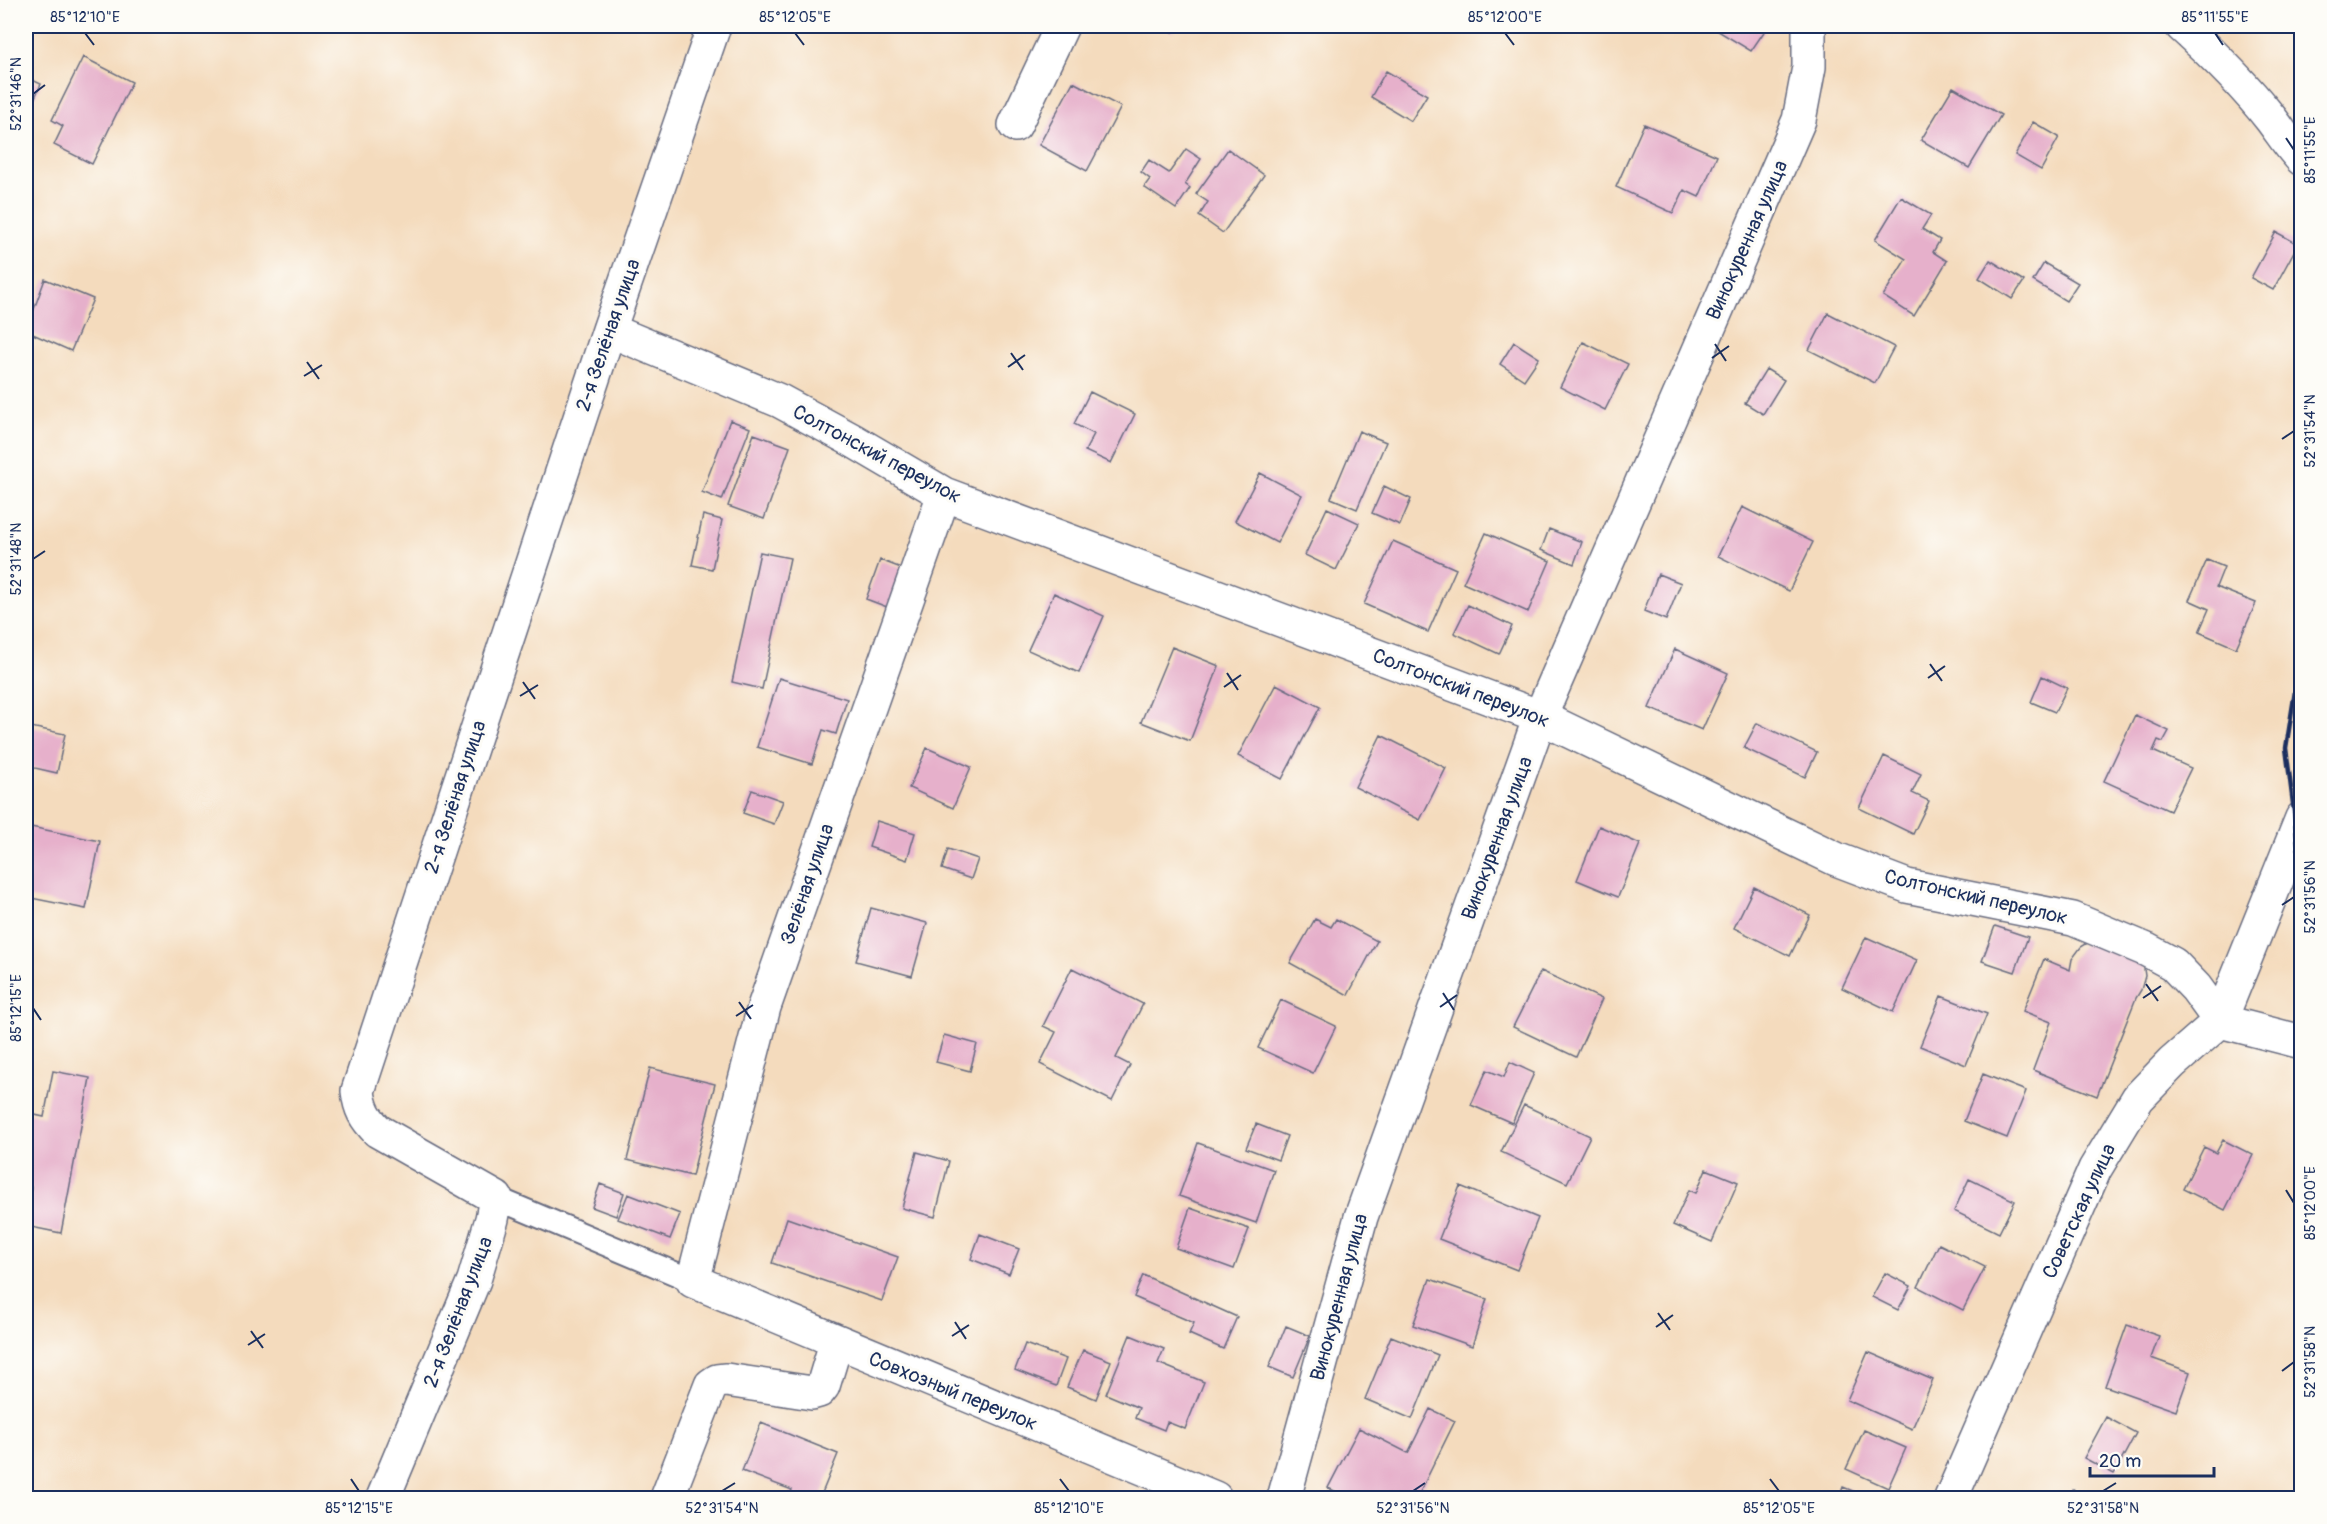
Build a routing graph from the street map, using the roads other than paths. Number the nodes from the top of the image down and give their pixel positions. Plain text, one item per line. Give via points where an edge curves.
1 (714, 26) edge
2 (1062, 26) edge
3 (1809, 26) edge
4 (2181, 26) edge
5 (1016, 125) dead end
6 (2301, 159) edge
7 (609, 330) junction
8 (944, 494) junction
9 (1540, 717) junction
10 (2301, 818) edge
11 (2220, 1021) junction
12 (2301, 1043) edge
13 (496, 1198) junction
14 (693, 1281) junction
15 (836, 1342) junction
16 (384, 1498) edge
17 (668, 1498) edge
18 (1215, 1498) edge
19 (1284, 1498) edge
20 (1952, 1498) edge

1 - 7 street, 2-я Зелёная улица
2 - 5 street
3 - 9 street, Винокуренная улица via 1809,67 1799,120
4 - 6 street via 2239,83
7 - 8 street, Солтонский переулок via 780,402
7 - 13 street, 2-я Зелёная улица via 358,1091 366,1119 378,1131
8 - 9 street, Солтонский переулок
8 - 14 street, Зелёная улица via 764,1007
9 - 11 street, Солтонский переулок via 1836,859 1908,886 2073,919 2147,950 2173,964
9 - 19 street, Винокуренная улица via 1361,1217
10 - 11 street, Советская улица
11 - 12 street
11 - 20 street, Советская улица via 2138,1098 2095,1169
13 - 14 lane
13 - 16 street, 2-я Зелёная улица via 474,1280
14 - 15 street, Совхозный переулок
15 - 17 street via 819,1391 726,1380 711,1385
15 - 18 street, Совхозный переулок

